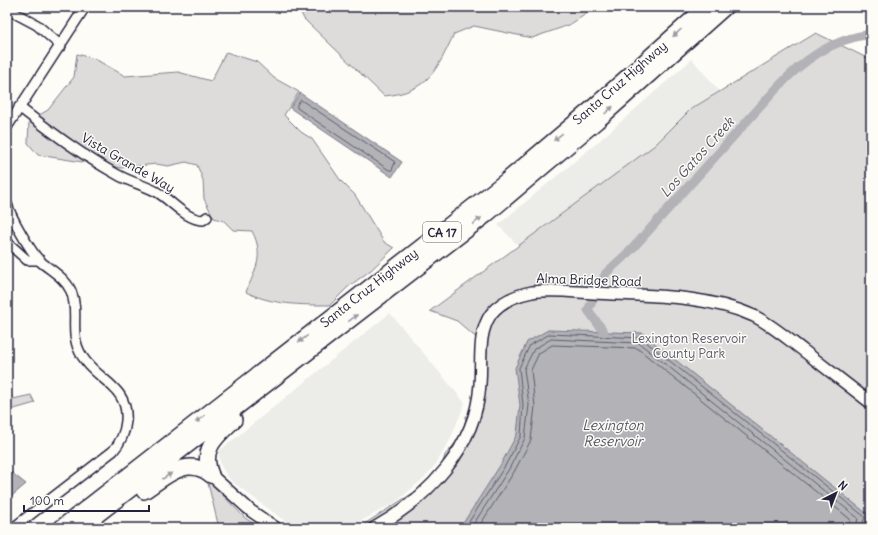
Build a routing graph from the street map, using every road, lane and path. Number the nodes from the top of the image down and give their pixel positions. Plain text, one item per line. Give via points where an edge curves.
1 (85, 7) edge
2 (706, 7) edge
3 (725, 7) edge
4 (7, 9) edge
5 (61, 46) junction
6 (19, 107) junction
7 (7, 127) edge
8 (7, 204) edge
9 (207, 217) dead end
10 (7, 242) edge
11 (40, 260) junction
12 (288, 368) junction
13 (871, 403) edge
14 (211, 475) junction
15 (13, 528) edge
16 (61, 528) edge
17 (80, 528) edge
18 (87, 528) edge
19 (276, 528) edge
20 (374, 528) edge

1 - 5 street
2 -> 16 highway, Santa Cruz Highway / CA 17 via 506,181
12 -> 3 highway, Santa Cruz Highway / CA 17 via 515,191
4 - 5 street via 37,25
5 - 6 street
6 - 7 street
6 - 9 street, Vista Grande Way via 47,129 118,175 157,192 194,218 203,220
8 - 11 street
10 - 11 street via 28,260
11 - 15 street via 65,282 71,292 76,345 82,358 120,395 125,404 126,422 122,438 113,451
12 - 14 highway via 211,445 207,458
12 - 17 highway, Santa Cruz Highway / CA 17
13 - 20 street, Alma Bridge Road via 791,341 755,317 724,306 645,296 548,291 526,293 501,304 485,325 476,408 459,450 444,473 426,490
18 -> 14 highway via 181,468 198,467
14 - 19 street via 251,511

